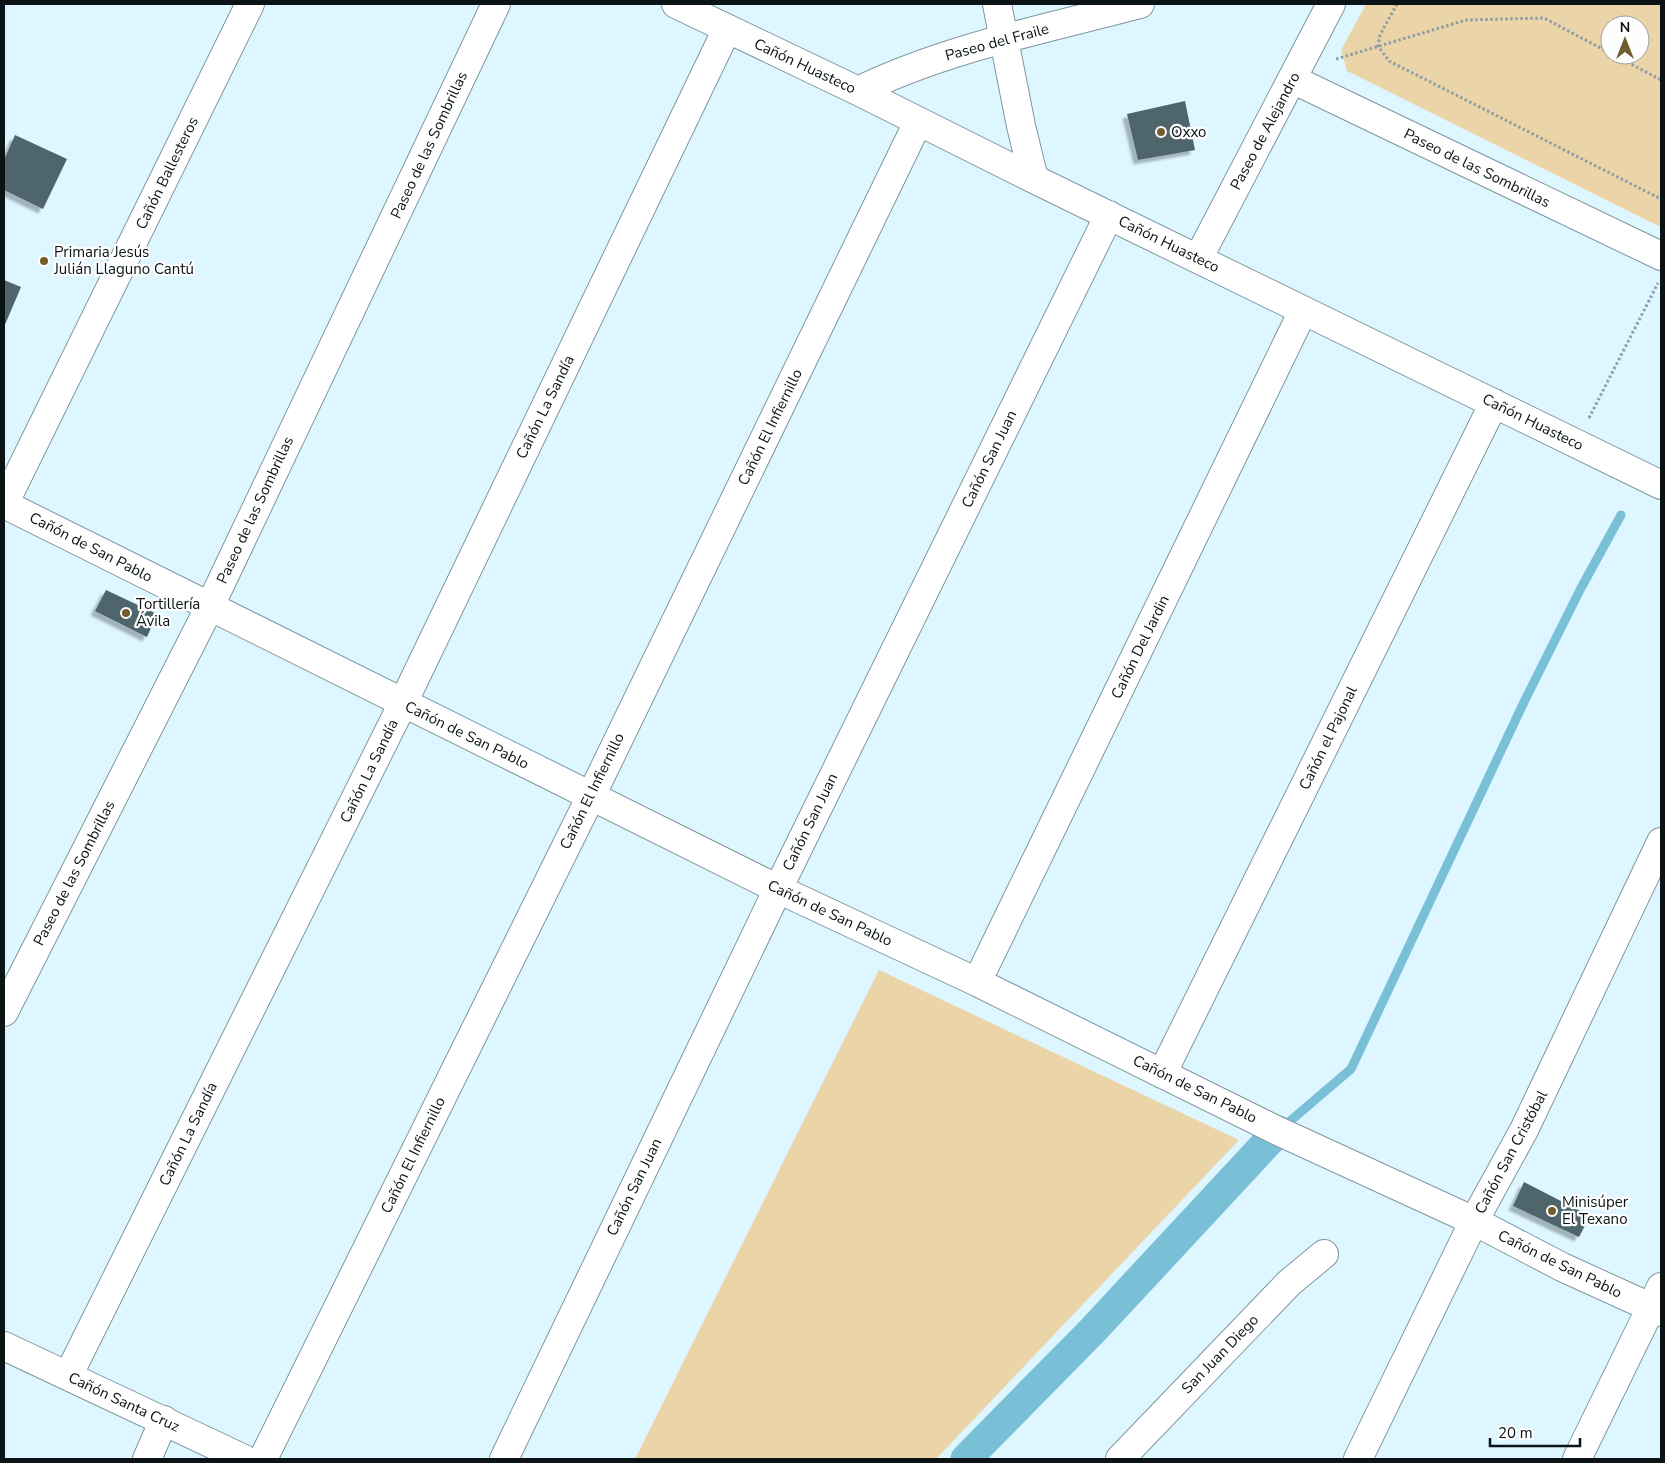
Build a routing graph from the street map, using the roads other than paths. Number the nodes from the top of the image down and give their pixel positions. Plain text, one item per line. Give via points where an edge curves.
1 (250, 4) edge
2 (496, 4) edge
3 (676, 4) edge
4 (998, 4) edge
5 (1140, 4) edge
6 (1331, 4) edge
7 (727, 29) junction
8 (1006, 40) junction
9 (1292, 79) junction
10 (858, 91) junction
11 (918, 122) junction
12 (1034, 179) junction
13 (1110, 215) junction
14 (1661, 256) edge
15 (1198, 259) junction
16 (1303, 311) junction
17 (1494, 403) junction
18 (1661, 485) edge
19 (4, 504) edge
20 (210, 606) junction
21 (403, 703) junction
22 (590, 796) junction
23 (1661, 842) edge
24 (778, 889) junction
25 (977, 982) junction
26 (4, 1012) edge
27 (1162, 1074) junction
28 (1474, 1221) junction
29 (1324, 1254) dead end
30 (1658, 1302) edge
31 (4, 1346) edge
32 (68, 1376) junction
33 (164, 1420) junction
34 (147, 1459) edge
35 (244, 1459) edge
36 (263, 1459) edge
37 (504, 1459) edge
38 (1120, 1459) edge
39 (1358, 1459) edge
40 (1577, 1459) edge

1 - 19 street, Cañón Ballesteros
2 - 20 street, Paseo de las Sombrillas
3 - 7 street, Cañón Huasteco
4 - 8 street
5 - 8 street, Paseo del Fraile
6 - 9 street, Paseo de Alejandro
7 - 10 street, Cañón Huasteco
7 - 21 street, Cañón La Sandía
8 - 10 street, Paseo del Fraile via 950,53
8 - 12 street
9 - 14 street, Paseo de las Sombrillas
9 - 15 street, Paseo de Alejandro
10 - 11 street, Cañón Huasteco
11 - 12 street, Cañón Huasteco
11 - 22 street, Cañón El Infiernillo
12 - 13 street, Cañón Huasteco
13 - 15 street, Cañón Huasteco
13 - 24 street, Cañón San Juan
15 - 16 street, Cañón Huasteco
16 - 17 street, Cañón Huasteco
16 - 25 street, Cañón Del Jardin
17 - 18 street, Cañón Huasteco
17 - 27 street, Cañón el Pajonal
19 - 20 street, Cañón de San Pablo
20 - 21 street, Cañón de San Pablo
20 - 26 street, Paseo de las Sombrillas
21 - 22 street, Cañón de San Pablo
21 - 32 street, Cañón La Sandía
22 - 24 street, Cañón de San Pablo
22 - 36 street, Cañón El Infiernillo
23 - 28 street, Cañón San Cristóbal via 1524,1130
24 - 25 street, Cañón de San Pablo
24 - 37 street, Cañón San Juan
25 - 27 street, Cañón de San Pablo
27 - 28 street, Cañón de San Pablo
28 - 30 street, Cañón de San Pablo via 1562,1267
28 - 39 street, Cañón San Cristóbal
29 - 38 street, San Juan Diego via 1289,1283
30 - 40 street
31 - 32 street, Cañón Santa Cruz
32 - 33 street, Cañón Santa Cruz
33 - 34 street
33 - 35 street, Cañón Santa Cruz

